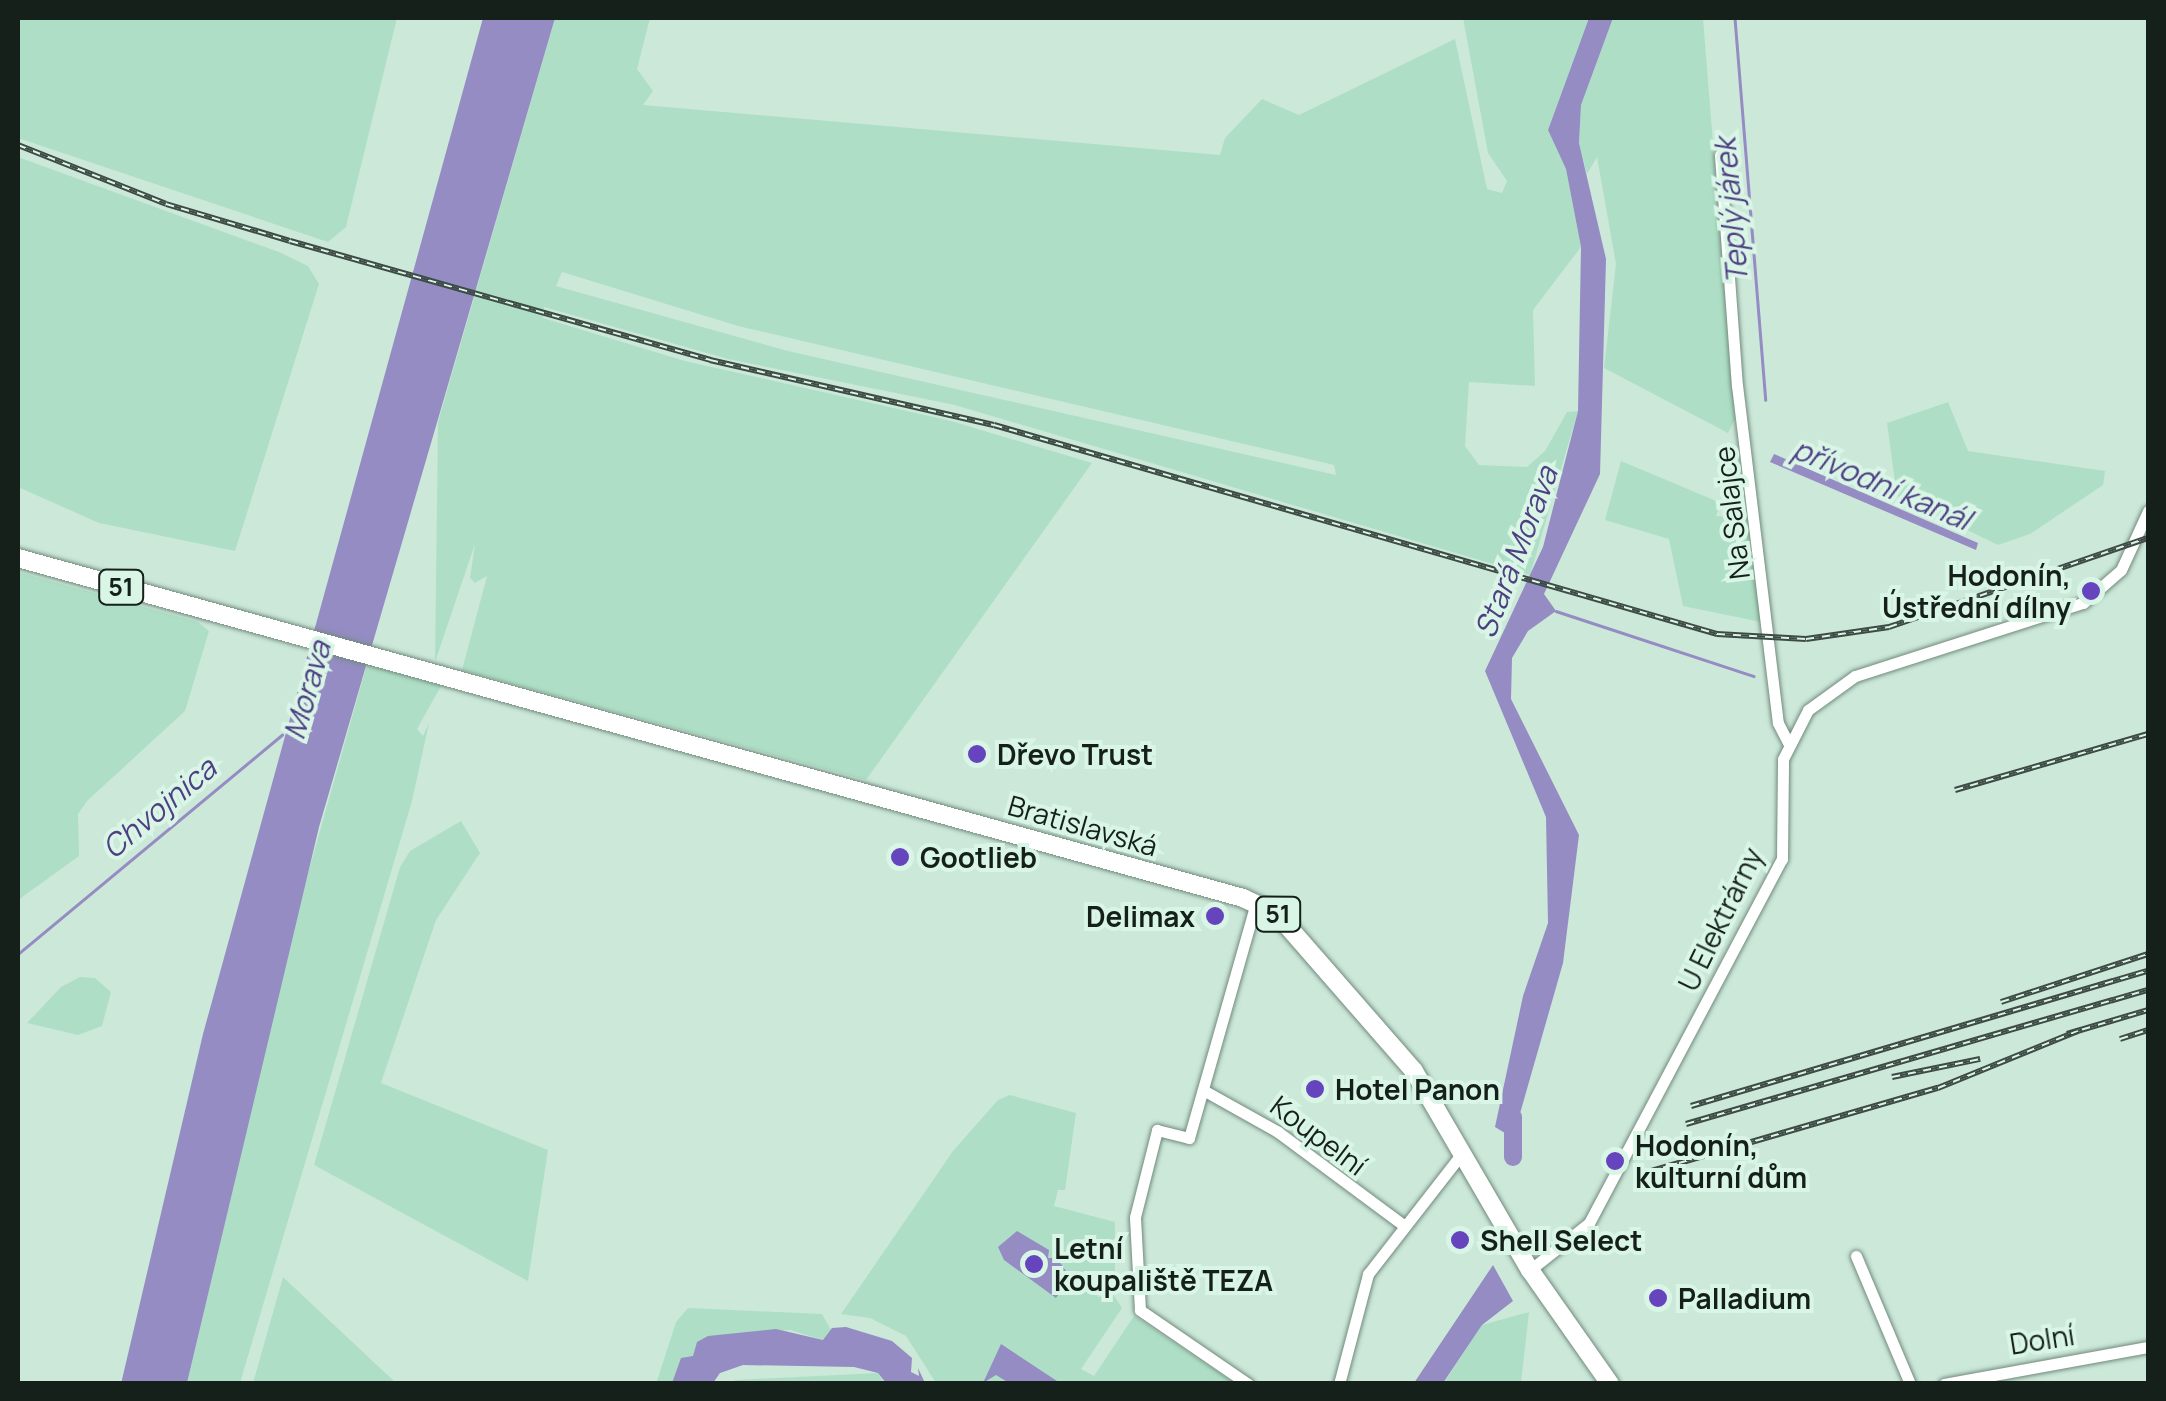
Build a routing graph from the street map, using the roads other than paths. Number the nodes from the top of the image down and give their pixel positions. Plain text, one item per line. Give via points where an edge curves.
1 (1720, 154) dead end
2 (2148, 511) edge
3 (18, 558) edge
4 (1788, 743) junction
5 (1256, 903) junction
6 (1203, 1090) junction
7 (1463, 1152) junction
8 (1403, 1225) junction
9 (1856, 1256) dead end
10 (1530, 1270) junction
11 (2148, 1347) edge
12 (1334, 1381) edge
13 (1248, 1384) edge
14 (1610, 1384) edge
15 (1910, 1384) edge
16 (1944, 1384) edge

1 - 4 street, Na Salajce via 1734,356 1778,722
2 - 4 street via 2121,570 2064,612 1831,688
3 - 5 main road, Bratislavská / 51
4 - 10 street, U Elektrárny via 1782,859 1589,1223
5 - 6 street
5 - 7 main road, Bratislavská / 51 via 1301,933 1376,1022
6 - 8 street, Koupelní via 1278,1132
6 - 13 street via 1189,1138 1156,1130 1135,1217 1136,1303
7 - 8 street
7 - 10 main road, Bratislavská / 51
8 - 12 street via 1362,1286
9 - 15 street
10 - 14 main road, 51
11 - 16 street, Dolní

